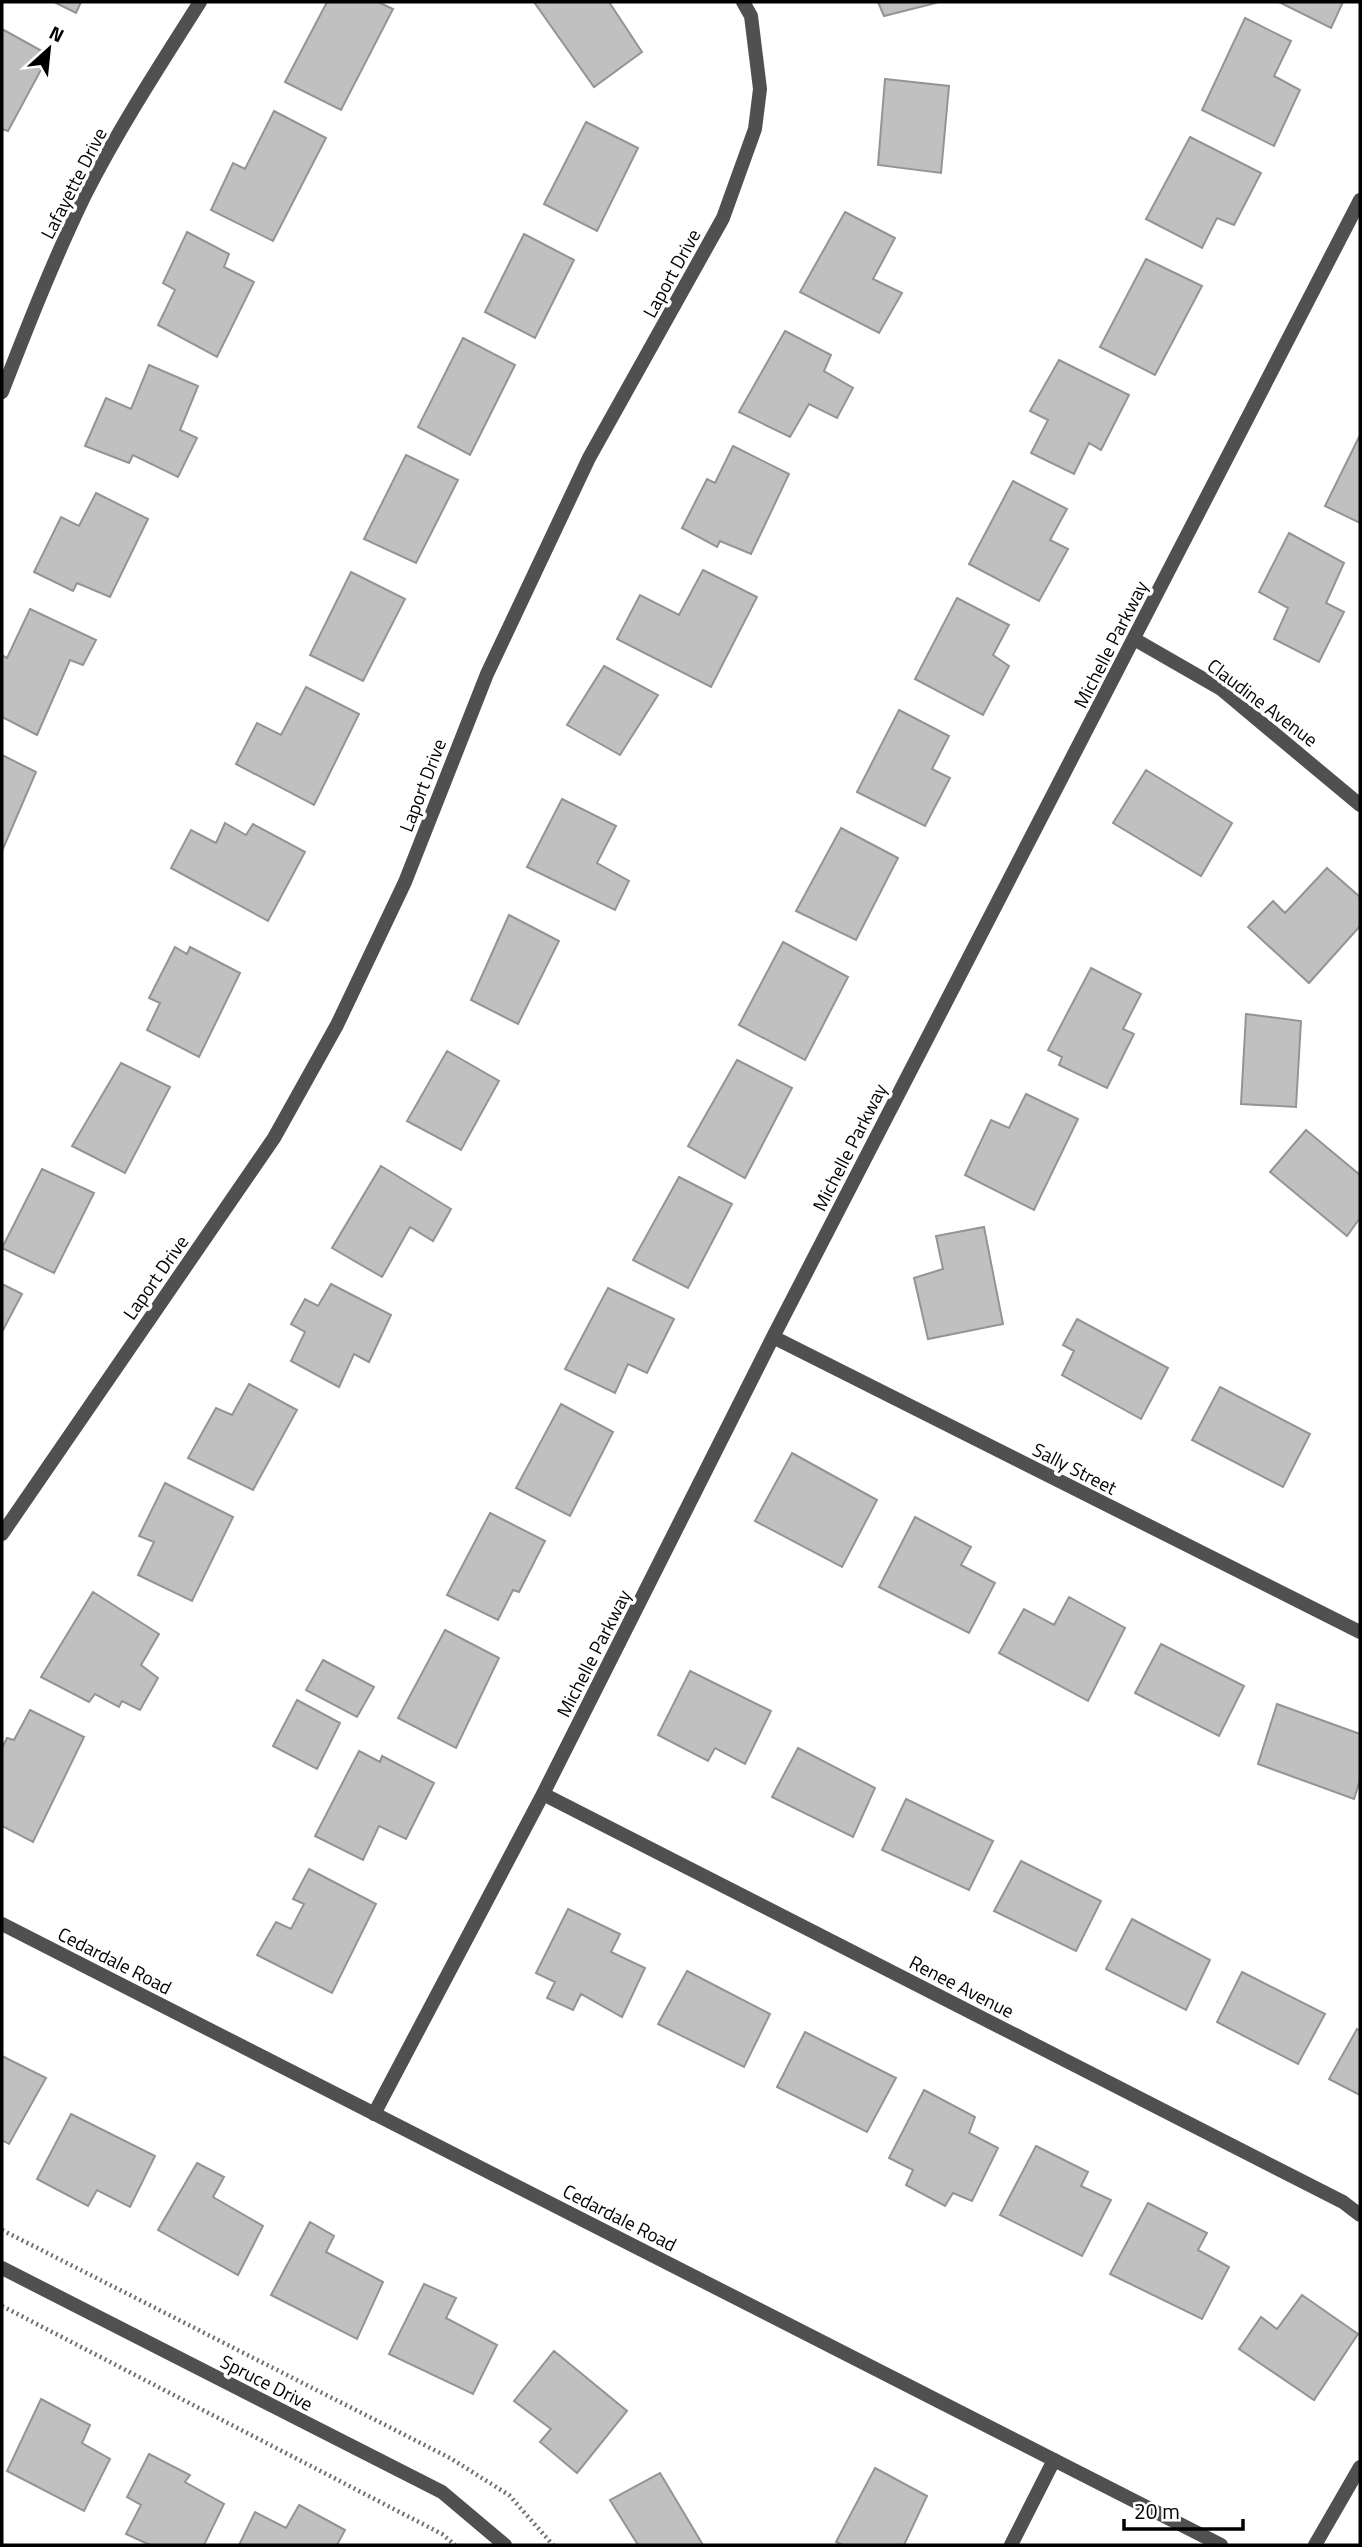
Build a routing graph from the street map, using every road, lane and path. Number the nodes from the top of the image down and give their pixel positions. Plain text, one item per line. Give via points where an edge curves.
1 (200, 2) edge
2 (743, 2) edge
3 (1360, 200) edge
4 (2, 392) edge
5 (1134, 639) junction
6 (1360, 805) edge
7 (773, 1337) junction
8 (2, 1534) edge
9 (1360, 1632) edge
10 (543, 1794) junction
11 (2, 1924) edge
12 (374, 2114) junction
13 (1360, 2215) edge
14 (2, 2230) edge
15 (2, 2268) edge
16 (2, 2306) edge
17 (1054, 2460) junction
18 (1360, 2467) edge
19 (455, 2545) edge
20 (505, 2545) edge
21 (553, 2545) edge
22 (1011, 2545) edge
23 (1221, 2545) edge
24 (1315, 2545) edge

1 - 4 street, Lafayette Drive via 140,96 86,194 41,290
2 - 8 street, Laport Drive via 751,16 760,89 755,129 723,218 589,458 486,674 404,882 337,1025 274,1138
3 - 5 street, Michelle Parkway
5 - 6 street, Claudine Avenue via 1221,690
5 - 7 street, Michelle Parkway
7 - 9 street, Sally Street
7 - 10 street, Michelle Parkway
10 - 12 street, Michelle Parkway
10 - 13 street, Renee Avenue via 1330,2195
11 - 12 street, Cedardale Road
12 - 17 street, Cedardale Road
14 - 21 path via 450,2458 509,2495
15 - 20 street, Spruce Drive via 442,2492
16 - 19 path via 350,2485
17 - 22 street
17 - 23 street, Cedardale Road
18 - 24 street

